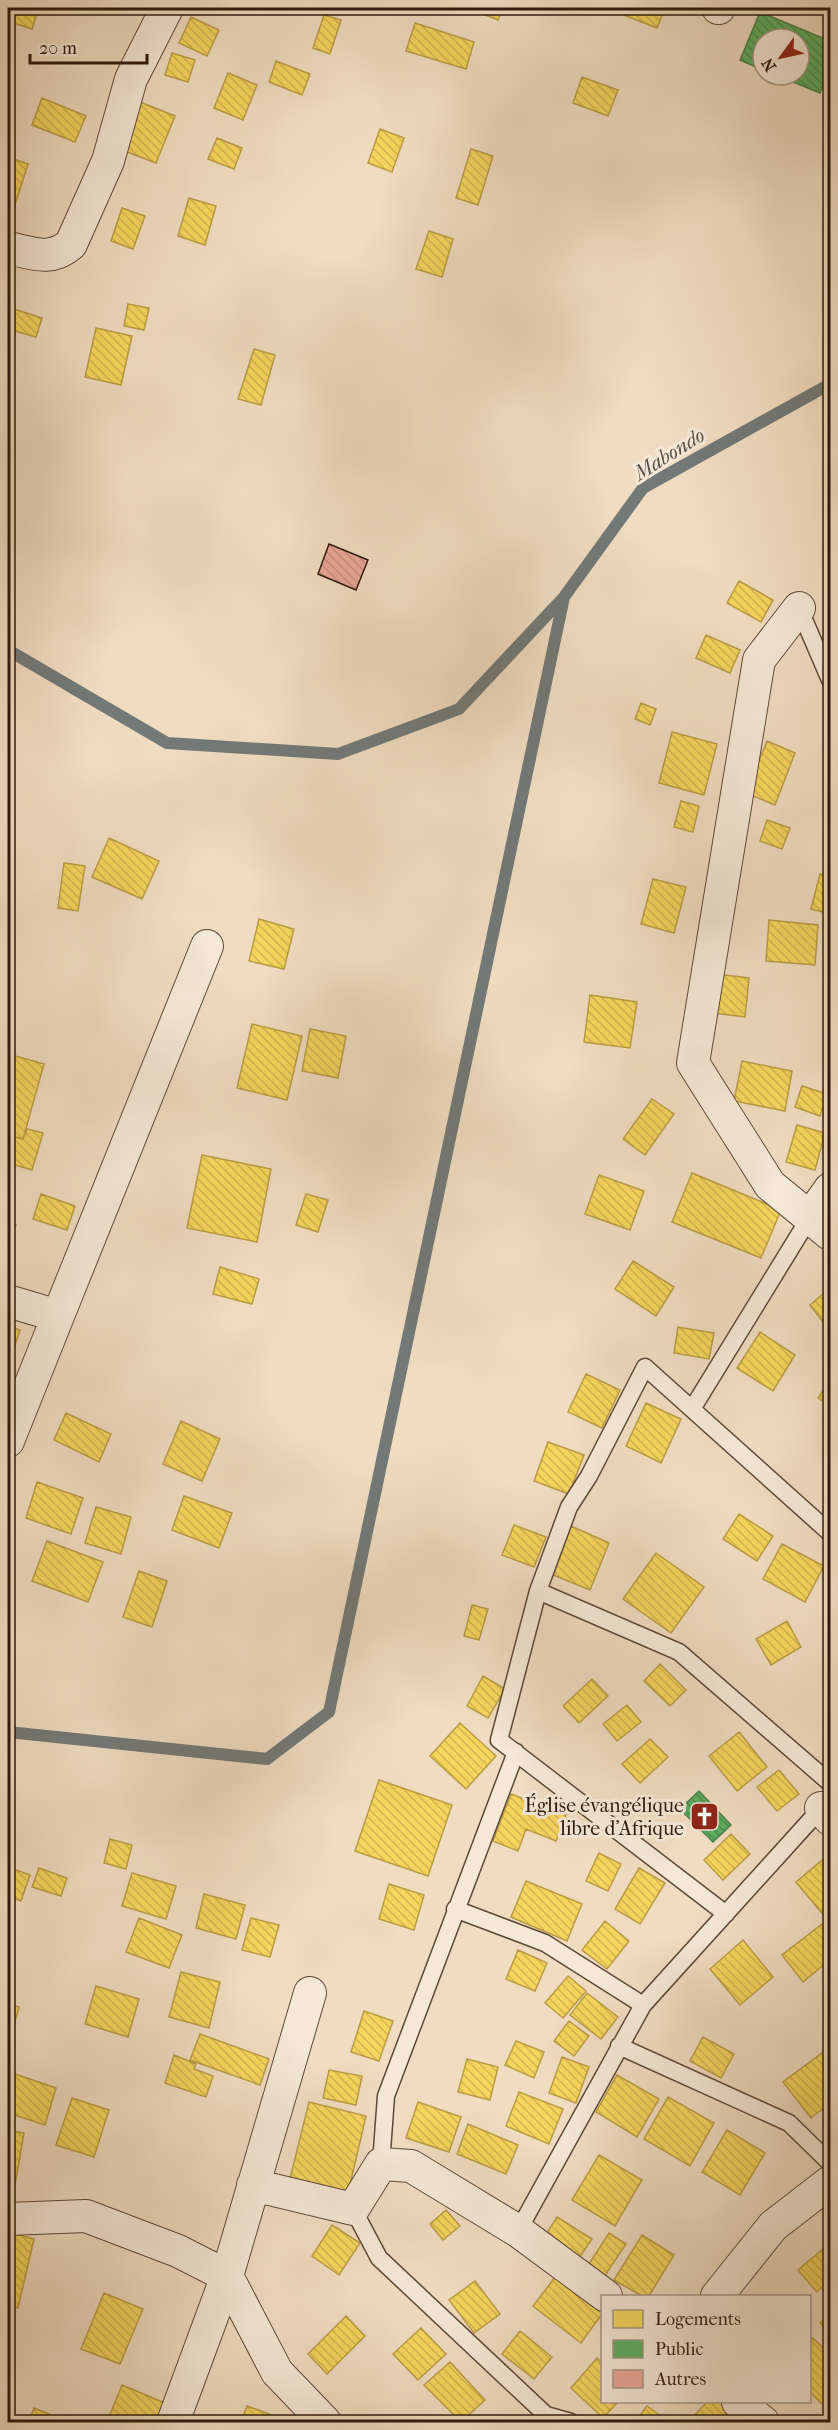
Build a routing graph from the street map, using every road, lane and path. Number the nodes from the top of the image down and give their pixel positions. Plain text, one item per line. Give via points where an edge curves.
1 (167, 8) edge
2 (8, 248) edge
3 (799, 608) joint
4 (831, 680) edge
5 (207, 946) dead end
6 (831, 1190) edge
7 (820, 1226) edge
8 (8, 1301) edge
9 (58, 1316) junction
10 (692, 1409) junction
11 (8, 1441) edge
12 (831, 1533) edge
13 (538, 1591) junction
14 (516, 1752) junction
15 (828, 1802) edge
16 (455, 1909) junction
17 (726, 1914) junction
18 (310, 1993) dead end
19 (643, 2005) junction
20 (619, 2046) junction
21 (831, 2163) edge
22 (381, 2164) junction
23 (831, 2182) edge
24 (254, 2185) junction
25 (353, 2209) junction
26 (8, 2219) edge
27 (518, 2231) junction
28 (227, 2276) junction
29 (605, 2295) edge
30 (718, 2295) edge
31 (739, 2403) edge
32 (173, 2422) edge
33 (325, 2422) edge
34 (571, 2422) edge
35 (763, 2422) edge

1 - 2 street via 131,79 108,161 71,244 46,257
3 - 4 lane
3 - 7 street via 759,660 693,1064 770,1185
5 - 9 street
6 - 7 street
7 - 10 lane
8 - 9 street
9 - 11 street
10 - 12 lane
10 - 13 lane via 645,1367 569,1507
13 - 14 lane via 499,1740
13 - 15 lane via 679,1652
14 - 16 lane
14 - 17 lane
15 - 17 lane
16 - 19 lane via 544,1943
16 - 22 lane via 386,2096
17 - 19 lane
18 - 24 street
19 - 20 lane
20 - 21 lane via 789,2123
20 - 27 lane
22 - 25 street
22 - 27 street via 411,2166
23 - 30 street via 772,2226
24 - 25 street
24 - 28 street
25 - 34 lane via 379,2258 546,2415
26 - 28 street via 86,2216 178,2251
27 - 29 street
28 - 32 street
28 - 33 street via 277,2372
31 - 35 street

